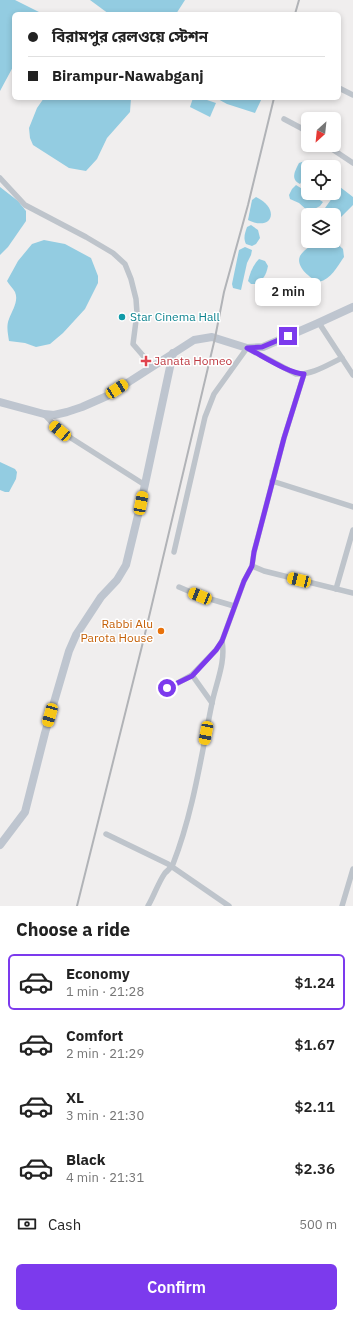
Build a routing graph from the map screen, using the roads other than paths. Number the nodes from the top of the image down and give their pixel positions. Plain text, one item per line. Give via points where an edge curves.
1 (341, 89) edge
2 (353, 95) edge
3 (284, 119) dead end
4 (301, 128) edge
5 (336, 152) edge
6 (353, 163) edge
7 (0, 178) edge
8 (353, 307) edge
9 (319, 323) junction
10 (247, 348) junction
11 (173, 353) junction
12 (342, 358) junction
13 (152, 366) junction
14 (304, 374) junction
15 (353, 375) edge
16 (0, 402) edge
17 (44, 414) junction
18 (272, 481) junction
19 (145, 485) junction
20 (353, 507) edge
21 (353, 530) edge
22 (174, 552) dead end
23 (252, 566) junction
24 (179, 587) dead end
25 (336, 589) junction
26 (353, 593) edge
27 (234, 606) junction
28 (222, 641) junction
29 (192, 676) junction
30 (167, 688) dead end
31 (212, 703) junction
32 (106, 834) dead end
33 (0, 845) edge
34 (172, 867) junction
35 (353, 869) edge
36 (148, 906) edge
37 (229, 906) edge
38 (342, 906) edge

1 - 2 street
3 - 4 street
5 - 6 street
7 - 13 street via 25,205 108,250 125,264 136,300 133,344
8 - 9 street
9 - 10 street via 262,347
9 - 12 street
10 - 11 street via 216,338 204,337
10 - 14 street via 287,370
10 - 22 street via 214,394 205,417
11 - 13 street
11 - 19 street
12 - 14 street
12 - 15 street
13 - 17 street via 107,396 82,407 54,415
14 - 18 street
16 - 17 street
17 - 19 street via 60,431
18 - 20 street
18 - 23 street
19 - 33 street via 126,565 117,580 101,597 68,651 25,812
21 - 25 street
23 - 25 street
23 - 27 street
24 - 27 street
25 - 26 street
27 - 28 street
28 - 29 street
28 - 31 street via 224,652
29 - 30 street
29 - 31 street
31 - 34 street via 182,840
32 - 34 street
34 - 36 street via 165,874
34 - 37 street
35 - 38 street

